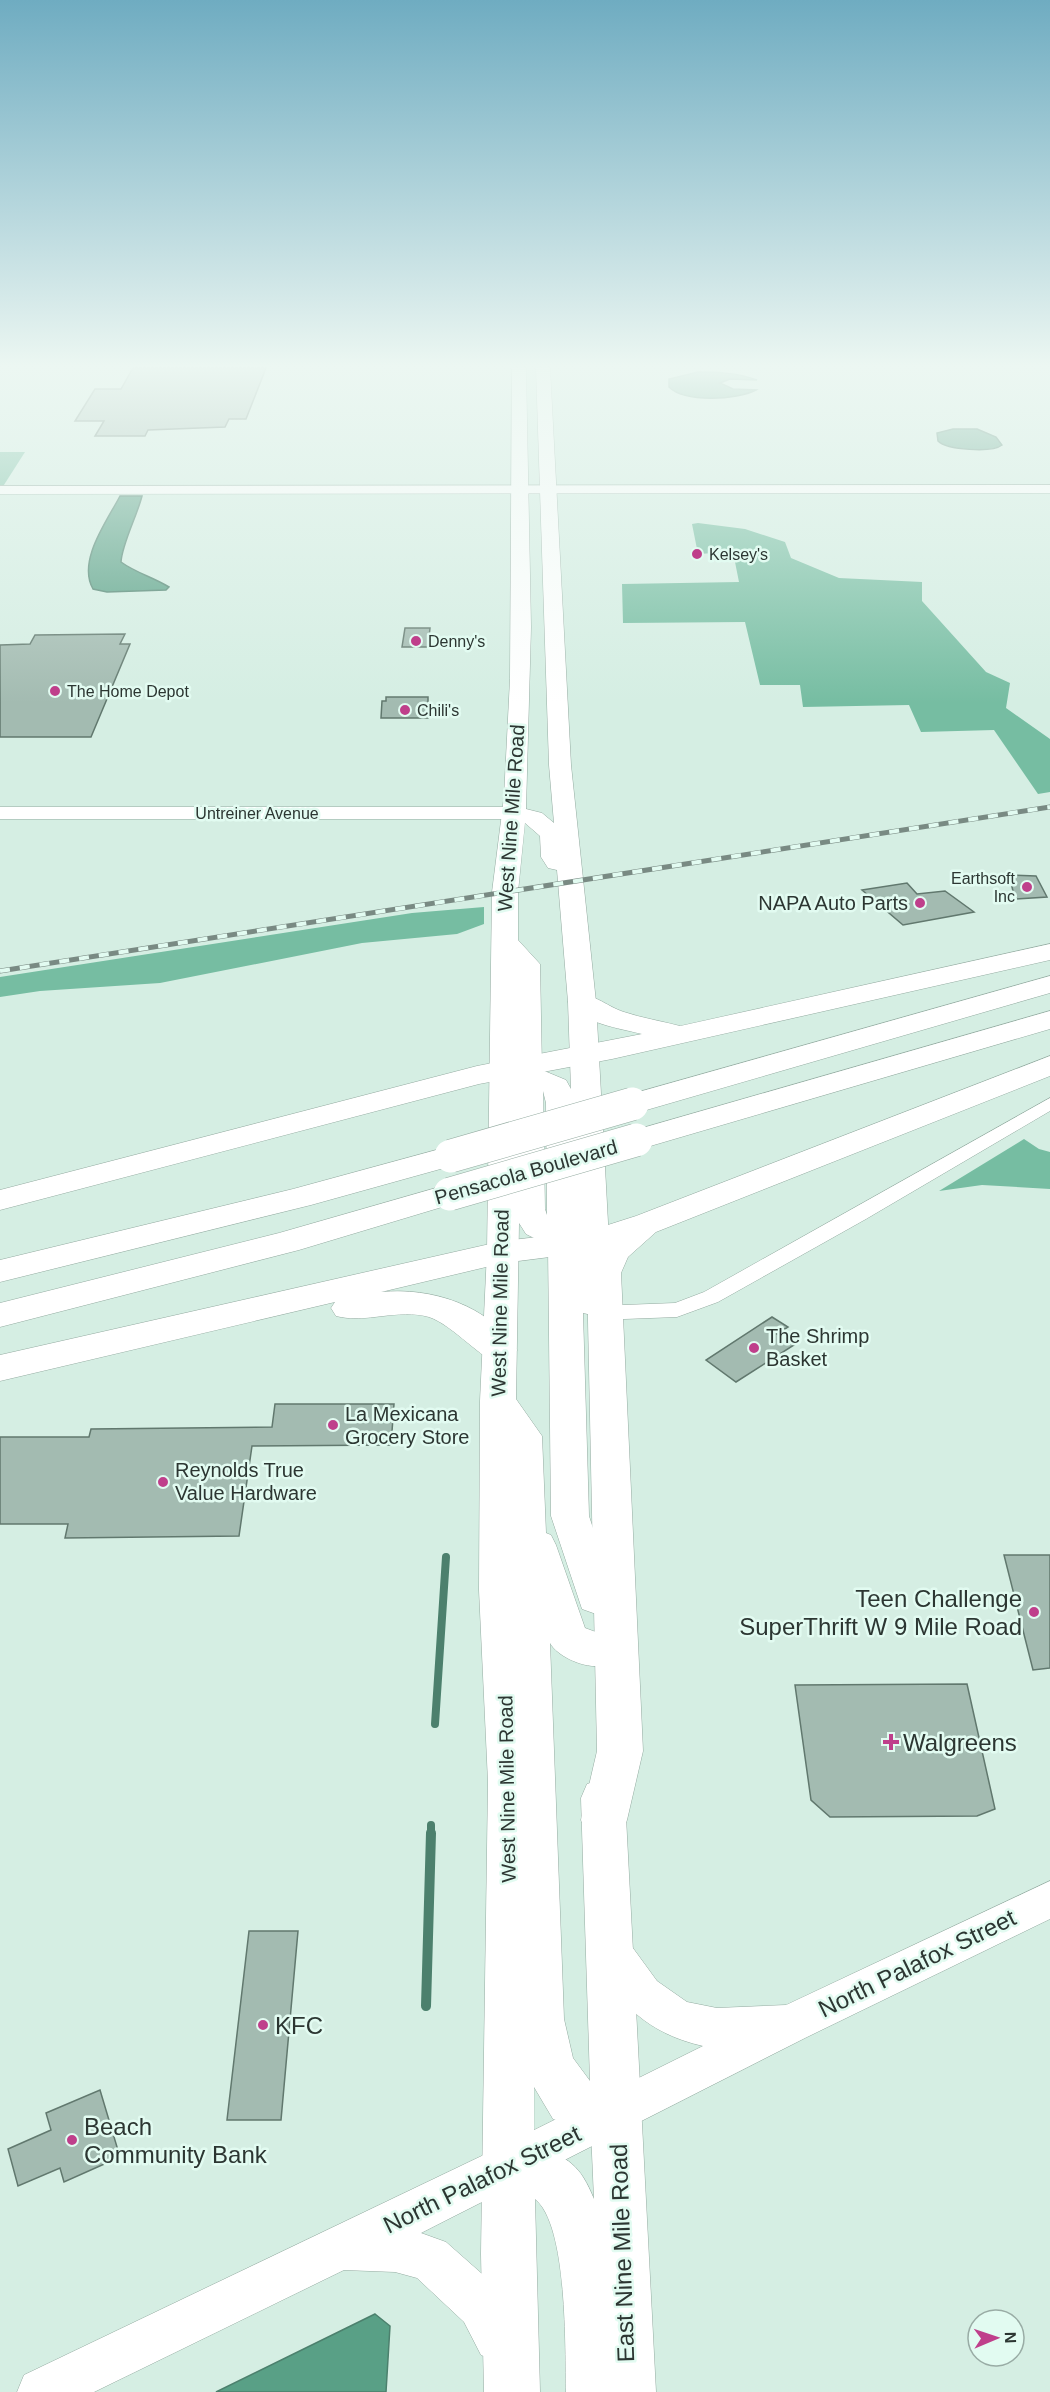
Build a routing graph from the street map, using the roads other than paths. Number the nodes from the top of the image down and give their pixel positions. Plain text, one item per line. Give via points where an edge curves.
1 (507, 480) edge
2 (532, 480) edge
3 (547, 480) edge
4 (508, 489) junction
5 (547, 489) junction
6 (1050, 489) edge
7 (0, 490) edge
8 (554, 626) junction
9 (518, 723) junction
10 (565, 809) junction
11 (0, 813) edge
12 (514, 813) junction
13 (569, 873) junction
14 (1050, 952) edge
15 (1050, 984) edge
16 (582, 1002) junction
17 (1050, 1020) edge
18 (705, 1030) junction
19 (584, 1056) junction
20 (1050, 1065) edge
21 (519, 1071) junction
22 (1050, 1103) edge
23 (0, 1200) edge
24 (648, 1223) junction
25 (574, 1241) junction
26 (503, 1252) junction
27 (0, 1271) edge
28 (599, 1312) junction
29 (0, 1315) edge
30 (499, 1350) junction
31 (0, 1370) edge
32 (498, 1401) junction
33 (526, 1512) junction
34 (596, 1598) junction
35 (597, 1650) junction
36 (604, 1820) junction
37 (1050, 1899) edge
38 (609, 1942) junction
39 (790, 2024) junction
40 (617, 2113) junction
41 (508, 2167) junction
42 (338, 2248) junction
43 (512, 2378) edge
44 (41, 2392) edge
45 (594, 2392) edge
46 (628, 2392) edge

1 - 4 main road
2 - 5 main road
3 - 5 main road
4 - 5 street
4 - 7 street
4 - 8 main road via 531,496 535,591
4 - 9 main road, West Nine Mile Road via 521,602
5 - 6 street
5 - 8 main road
8 - 10 main road
9 - 10 main road via 530,733 529,794 544,804
9 - 12 main road, West Nine Mile Road
10 - 13 main road
11 - 12 street, Untreiner Avenue
12 - 13 main road via 544,824 552,834 553,857
12 - 21 main road, West Nine Mile Road via 507,849 504,941
13 - 16 main road via 573,882
14 - 18 highway
15 - 27 highway, Pensacola Boulevard, bridge via 451,1156
16 - 18 highway via 612,1018 665,1032
16 - 19 main road
17 - 29 highway, Pensacola Boulevard, bridge via 286,1242
18 - 19 highway
19 - 21 highway
19 - 25 main road
20 - 24 highway
21 - 23 highway via 477,1075
21 - 25 main road via 529,1209 537,1227
21 - 26 main road, West Nine Mile Road
22 - 28 street via 711,1297 677,1310
24 - 25 highway
24 - 28 highway via 613,1252 604,1273
25 - 26 highway
25 - 28 main road
25 - 34 main road via 570,1516
26 - 30 main road, West Nine Mile Road
26 - 31 highway
28 - 34 main road via 591,1422
28 - 36 highway via 620,1751
30 - 31 highway via 487,1336 450,1311 425,1303 381,1301 92,1364
30 - 32 main road, West Nine Mile Road
32 - 33 main road via 524,1436
32 - 41 main road, West Nine Mile Road via 499,1590 510,1782
33 - 35 main road via 568,1638
33 - 40 main road via 540,2019 550,2067 571,2101
34 - 35 main road
35 - 36 main road
36 - 38 main road
37 - 39 street, North Palafox Street
38 - 39 street via 625,1976 642,1998 666,2013 709,2028
38 - 40 main road
39 - 40 street, North Palafox Street
40 - 41 street, North Palafox Street
40 - 46 main road, East Nine Mile Road
41 - 42 street, North Palafox Street
41 - 43 main road
41 - 45 main road via 539,2172 563,2189 577,2224 591,2300
42 - 43 street via 395,2249 430,2258 481,2305
42 - 44 street, North Palafox Street

